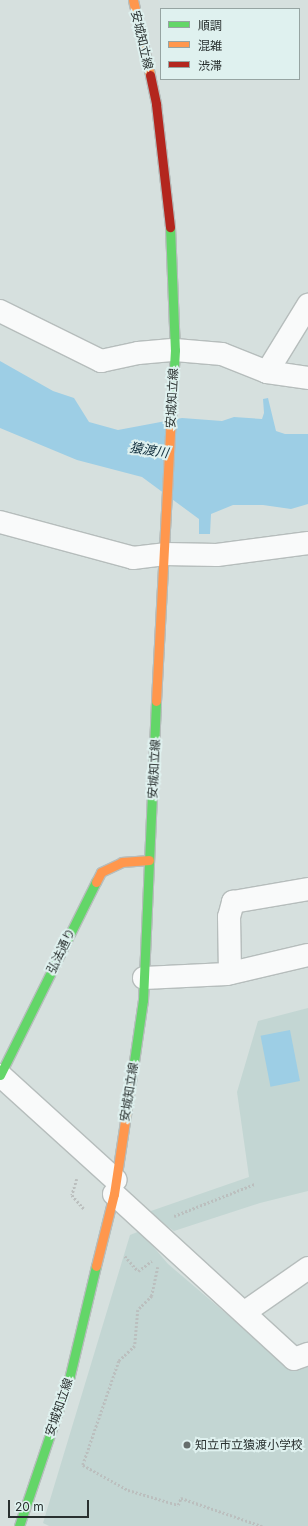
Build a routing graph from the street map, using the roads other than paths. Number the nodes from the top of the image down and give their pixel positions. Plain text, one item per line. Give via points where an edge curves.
1 (133, 0) edge
2 (308, 305) edge
3 (0, 311) edge
4 (174, 358) junction
5 (267, 372) junction
6 (308, 378) edge
7 (0, 522) edge
8 (308, 543) edge
9 (165, 544) junction
10 (149, 860) junction
11 (308, 889) edge
12 (308, 956) edge
13 (230, 973) junction
14 (144, 978) junction
15 (0, 1075) edge
16 (115, 1187) junction
17 (308, 1268) edge
18 (245, 1312) junction
19 (308, 1354) edge
20 (19, 1526) edge

1 - 4 main road, 安城知立線 via 156,104 169,216
2 - 5 street
3 - 4 street via 101,361 138,353
4 - 5 street via 222,354
4 - 9 main road, 安城知立線
5 - 6 street
7 - 9 street via 133,558
8 - 9 street via 217,555
9 - 10 main road, 安城知立線
10 - 14 main road, 安城知立線
10 - 15 main road, 弘法通り via 122,862 101,872
11 - 13 street via 233,902 230,917
12 - 13 street
13 - 14 street
14 - 16 main road, 安城知立線 via 143,1000
15 - 16 street via 85,1152
16 - 18 street
16 - 20 main road, 安城知立線 via 70,1375
17 - 18 street
18 - 19 street via 294,1359

